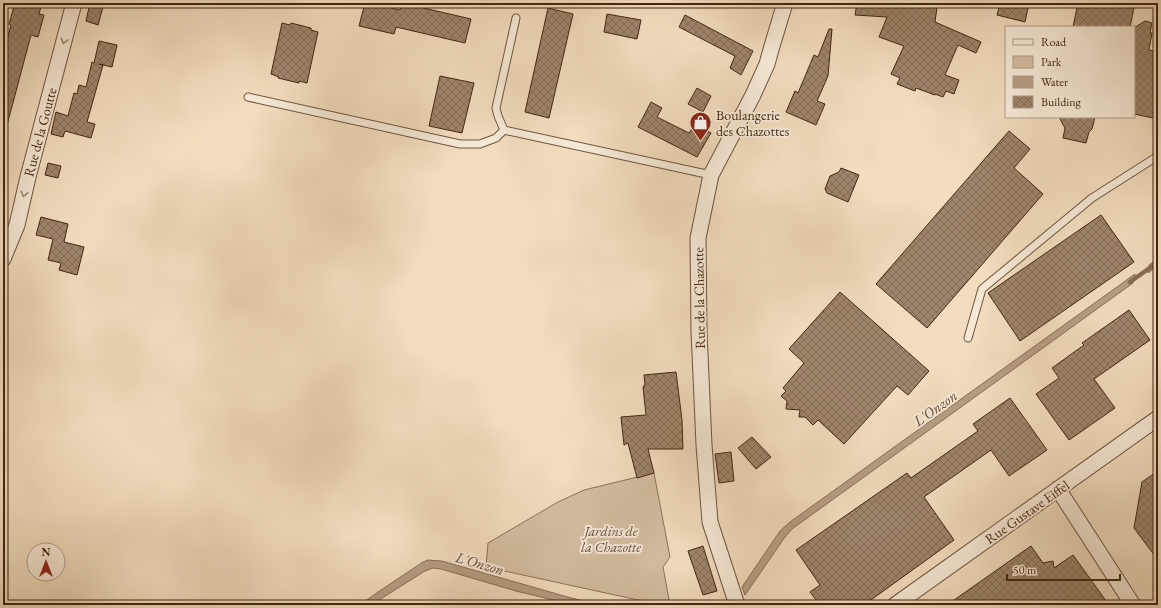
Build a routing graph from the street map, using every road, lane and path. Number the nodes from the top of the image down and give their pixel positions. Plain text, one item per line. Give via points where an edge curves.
1 (74, 3) edge
2 (785, 3) edge
3 (516, 18) dead end
4 (248, 97) dead end
5 (504, 130) junction
6 (1158, 156) edge
7 (711, 175) junction
8 (3, 260) edge
9 (968, 338) dead end
10 (1158, 418) edge
11 (1058, 489) junction
12 (737, 605) edge
13 (895, 605) edge
14 (1133, 605) edge

1 -> 8 street, Rue de la Goutte via 17,225
2 - 7 street, Rue de la Chazotte via 767,64
3 - 5 lane via 496,108
4 - 5 lane via 460,144 480,144 496,138
5 - 7 lane
6 - 9 lane via 1092,198 982,289
7 - 12 street, Rue de la Chazotte via 698,238 704,445 710,522
10 - 11 street, Rue Gustave Eiffel
11 - 13 street, Rue Gustave Eiffel
11 - 14 street

